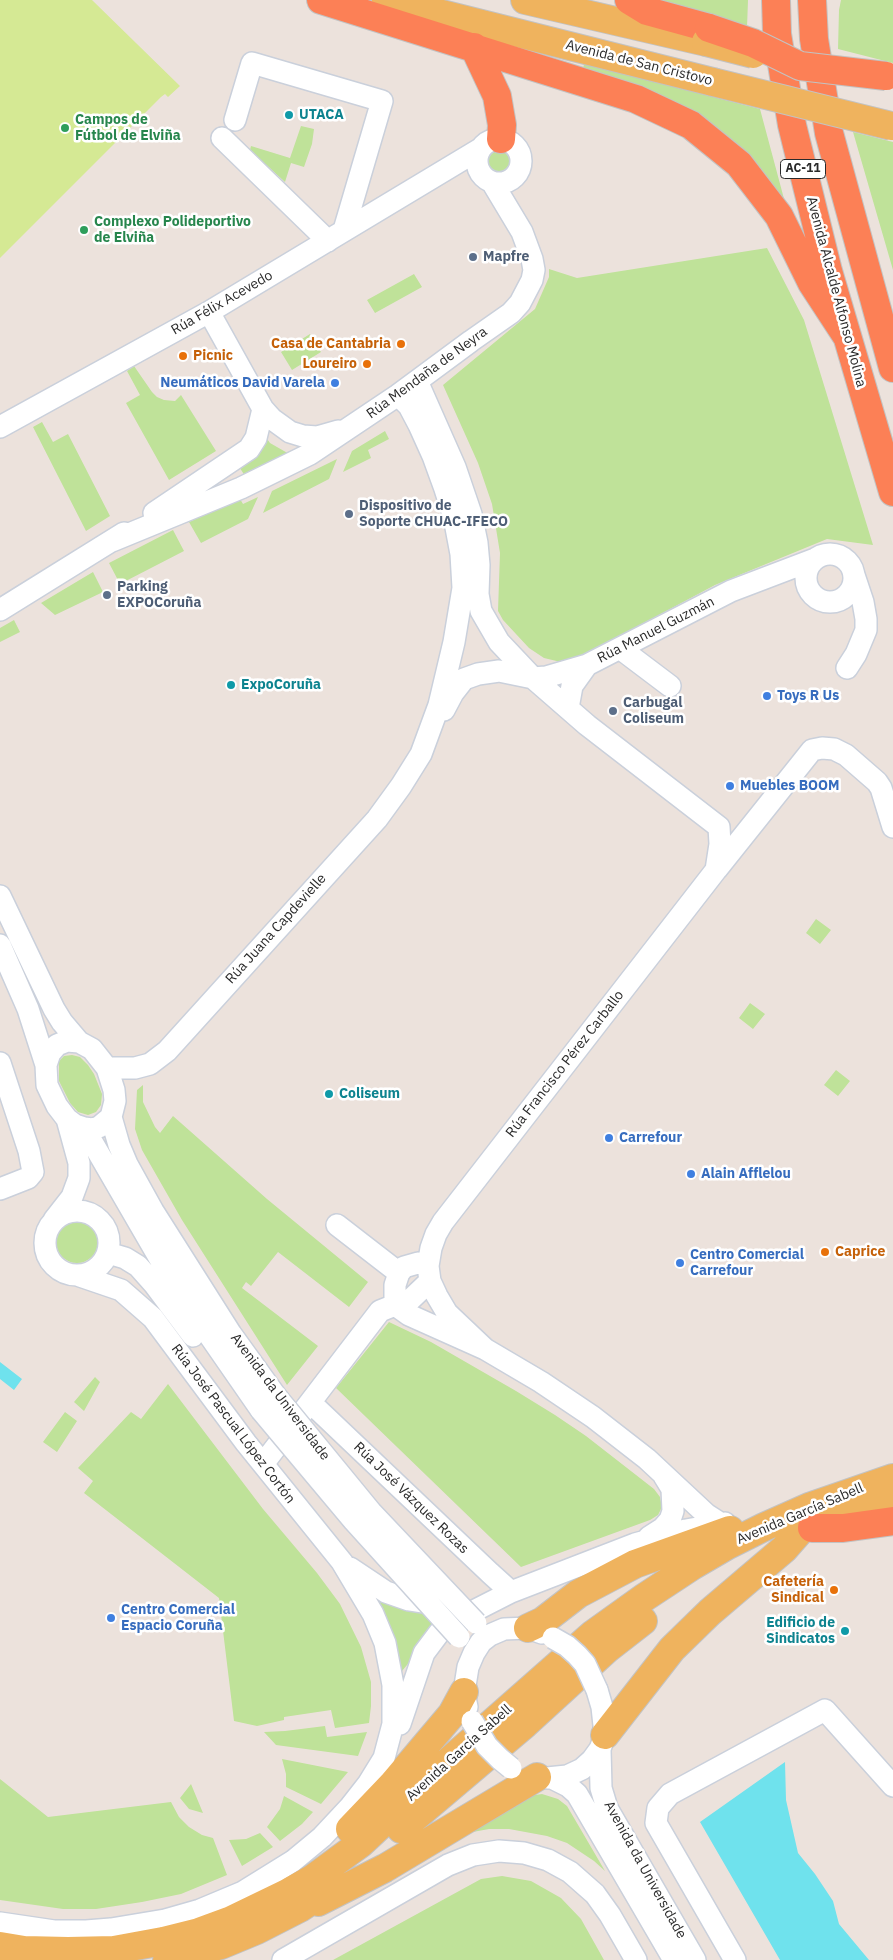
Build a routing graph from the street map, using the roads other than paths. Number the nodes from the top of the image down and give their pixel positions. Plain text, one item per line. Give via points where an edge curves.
1 (321, 0) edge
2 (386, 0) edge
3 (525, 0) edge
4 (629, 0) edge
5 (766, 0) edge
6 (776, 0) edge
7 (812, 0) edge
8 (829, 0) edge
9 (777, 34) junction
10 (707, 35) junction
11 (474, 47) junction
12 (889, 82) edge
13 (235, 120) dead end
14 (892, 126) edge
15 (222, 138) dead end
16 (491, 144) junction
17 (441, 173) junction
18 (493, 178) junction
19 (336, 235) junction
20 (209, 312) junction
21 (879, 322) junction
22 (846, 335) junction
23 (893, 368) edge
24 (417, 381) junction
25 (398, 395) junction
26 (263, 409) junction
27 (352, 426) junction
28 (0, 427) edge
29 (310, 454) junction
30 (893, 492) edge
31 (112, 541) junction
32 (815, 559) junction
33 (854, 575) junction
34 (770, 576) junction
35 (808, 589) junction
36 (840, 600) junction
37 (0, 610) edge
38 (863, 639) junction
39 (621, 648) junction
40 (588, 665) junction
41 (847, 668) dead end
42 (533, 678) junction
43 (670, 686) dead end
44 (574, 717) junction
45 (421, 754) junction
46 (753, 822) junction
47 (719, 827) junction
48 (893, 827) edge
49 (716, 870) junction
50 (0, 896) edge
51 (0, 945) edge
52 (79, 1042) junction
53 (0, 1063) edge
54 (46, 1065) junction
55 (107, 1068) junction
56 (111, 1117) junction
57 (76, 1123) junction
58 (0, 1189) edge
59 (54, 1220) junction
60 (338, 1225) dead end
61 (105, 1258) junction
62 (398, 1273) junction
63 (429, 1273) junction
64 (77, 1275) junction
65 (120, 1290) junction
66 (395, 1305) junction
67 (485, 1350) junction
68 (241, 1382) junction
69 (312, 1403) junction
70 (263, 1464) junction
71 (660, 1469) junction
72 (893, 1478) edge
73 (893, 1499) edge
74 (893, 1521) edge
75 (733, 1523) junction
76 (806, 1523) junction
77 (635, 1544) junction
78 (342, 1562) junction
79 (511, 1592) junction
80 (516, 1628) junction
81 (466, 1680) junction
82 (602, 1742) junction
83 (384, 1758) junction
84 (544, 1778) junction
85 (893, 1786) edge
86 (685, 1873) junction
87 (646, 1894) junction
88 (610, 1915) junction
89 (0, 1923) edge
90 (274, 1923) junction
91 (200, 1932) junction
92 (0, 1934) edge
93 (0, 1946) edge
94 (167, 1960) edge
95 (283, 1960) edge
96 (636, 1960) edge
97 (674, 1960) edge
98 (695, 1960) edge
99 (735, 1960) edge

1 - 11 highway
2 - 14 main road, Avenida de San Cristovo, bridge
3 - 10 main road
4 - 10 highway via 647,11
5 - 9 highway
6 - 9 highway, Avenida Alcalde Alfonso Molina / AC-11
7 - 21 highway, AC-11 via 814,39 829,133
8 - 21 highway via 829,46
9 - 22 highway, Avenida Alcalde Alfonso Molina / AC-11 via 792,125
10 - 12 highway, bridge via 753,44 800,66
11 - 16 highway via 496,96 502,125
11 - 22 highway via 636,99 690,125 739,164 779,216 812,283
13 - 19 street via 252,63 382,101
15 - 19 street
16 - 17 street, Rúa Félix Acevedo
16 - 18 street via 477,160
16 - 18 street via 507,140 516,148 520,160 517,172
17 - 18 street, Rúa Félix Acevedo via 458,170
17 - 19 street, Rúa Félix Acevedo
18 - 24 street, Rúa Mendaña de Neyra via 505,207 528,246 534,270 532,280 511,313
19 - 20 street, Rúa Félix Acevedo
20 - 26 street
20 - 28 street, Rúa Félix Acevedo
21 - 23 highway, AC-11
22 - 30 highway, Avenida Alcalde Alfonso Molina / AC-11
24 - 25 street, Rúa Mendaña de Neyra
24 - 42 street via 455,466 471,514 477,542 481,611 499,642
25 - 27 street, Rúa Mendaña de Neyra
25 - 45 street, Rúa Juana Capdevielle via 409,406 433,456 454,517 461,554 463,588 454,642 439,705
26 - 27 street via 281,426 303,436 317,437
26 - 29 street via 268,426 279,440
26 - 31 street, Rúa Mendaña de Neyra via 256,438 249,449
27 - 29 street, Rúa Mendaña de Neyra
29 - 31 street, Rúa Mendaña de Neyra via 241,488
31 - 37 street, Rúa Mendaña de Neyra
32 - 33 street, Rúa Manuel Guzmán via 829,554 842,558 848,562
32 - 34 street, Rúa Manuel Guzmán
32 - 35 street via 806,576
33 - 36 street via 851,590
33 - 38 street, Rúa Manuel Guzmán via 864,602
34 - 35 street via 792,580
34 - 39 street, Rúa Manuel Guzmán via 731,592
35 - 36 street via 819,600
36 - 38 street via 857,616
38 - 41 street, Rúa Manuel Guzmán
39 - 40 street, Rúa Manuel Guzmán
39 - 43 street
40 - 42 street, Rúa Juana Capdevielle
40 - 44 street, Rúa Manuel Guzmán via 572,686
42 - 44 street
42 - 45 street, Rúa Juana Capdevielle via 499,671 464,679 453,693
44 - 47 street
45 - 55 street, Rúa Juana Capdevielle via 376,819 167,1051 150,1064 135,1068
46 - 47 street
46 - 48 street, Rúa Francisco Pérez Carballo via 812,750 822,748 846,755 877,782
46 - 49 street, Rúa Francisco Pérez Carballo
47 - 49 street, Rúa Francisco Pérez Carballo
49 - 63 street, Rúa Francisco Pérez Carballo via 443,1222 430,1248
50 - 52 street via 54,1009
51 - 54 street via 28,1009
52 - 54 street via 67,1041 57,1045
52 - 55 street via 92,1049
53 - 58 street via 33,1172 28,1178
54 - 57 street via 49,1090 57,1106
55 - 56 street via 114,1090
56 - 57 street via 99,1127
56 - 80 street, Avenida da Universidade, bridge via 127,1164 153,1211 231,1334 275,1395 371,1512 476,1623 491,1628
57 - 59 street, Rúa José Pascual López Cortón via 79,1178 72,1197
57 - 68 street, Avenida da Universidade via 164,1266
59 - 61 street, Rúa José Pascual López Cortón via 73,1210 94,1215 108,1232
59 - 64 street, Rúa José Pascual López Cortón via 48,1229 45,1250 57,1268
60 - 62 street
61 - 64 street via 96,1269
61 - 65 street, Rúa José Pascual López Cortón
61 - 68 street, Avenida da Universidade via 125,1258 138,1266 192,1334
62 - 63 street via 410,1264
62 - 66 street
63 - 66 street via 409,1301
63 - 67 street via 436,1296 447,1313
64 - 65 street, Rúa José Pascual López Cortón
65 - 70 street, Rúa José Pascual López Cortón via 153,1318
66 - 67 street via 409,1315
66 - 69 street via 380,1312
67 - 71 street via 593,1417
68 - 81 street, Avenida da Universidade, bridge via 348,1514 459,1636 465,1649
69 - 70 street
69 - 79 street, Rúa José Vázquez Rozas
70 - 78 street, Rúa José Pascual López Cortón
71 - 75 street via 706,1514
71 - 77 street, Rúa José Pascual López Cortón via 672,1489 674,1511 663,1528
72 - 76 main road, Avenida García Sabell
73 - 76 main road, Avenida García Sabell
74 - 76 highway via 843,1528
75 - 76 main road
75 - 77 street, Rúa José Pascual López Cortón via 686,1530
75 - 80 main road via 635,1564 578,1594 542,1621
76 - 82 main road via 784,1549 672,1649
76 - 90 main road, Avenida García Sabell via 717,1573 633,1628 370,1857 337,1884
76 - 91 main road, Avenida García Sabell via 764,1527 714,1553 644,1597 592,1635 360,1844 312,1879
77 - 79 street, Rúa José Pascual López Cortón
78 - 79 street, Rúa José Pascual López Cortón via 386,1592 424,1603 451,1605 476,1602
78 - 83 street, Rúa José Pascual López Cortón via 373,1614 391,1665 394,1698
79 - 83 street, Rúa José Pascual López Cortón via 458,1620 430,1642 399,1729
80 - 81 street via 490,1635 481,1642
80 - 82 street, bridge via 553,1638 567,1646 585,1664 602,1707
81 - 84 street, bridge via 467,1709 487,1746 511,1768
81 - 91 main road via 452,1714 392,1785 341,1838 284,1881 221,1915
82 - 84 street via 592,1760 582,1769 567,1776
82 - 87 street, Avenida da Universidade via 601,1788
83 - 89 street, Rúa José Pascual López Cortón via 368,1784 322,1837 293,1861 243,1892 165,1920 111,1929 54,1930
84 - 87 street, Avenida da Universidade via 568,1786 577,1794
84 - 90 main road via 341,1892
85 - 86 street via 825,1710 670,1794 658,1808 656,1823
86 - 87 street
86 - 99 street
87 - 88 street
87 - 97 street, Avenida da Universidade
87 - 98 street, Avenida da Universidade
88 - 95 street via 595,1894 570,1872 548,1860 524,1853 473,1855 448,1865
88 - 96 street
90 - 94 main road, Avenida García Sabell via 221,1944
91 - 92 main road via 174,1928 88,1940
91 - 93 main road, Avenida García Sabell via 114,1950 24,1950

